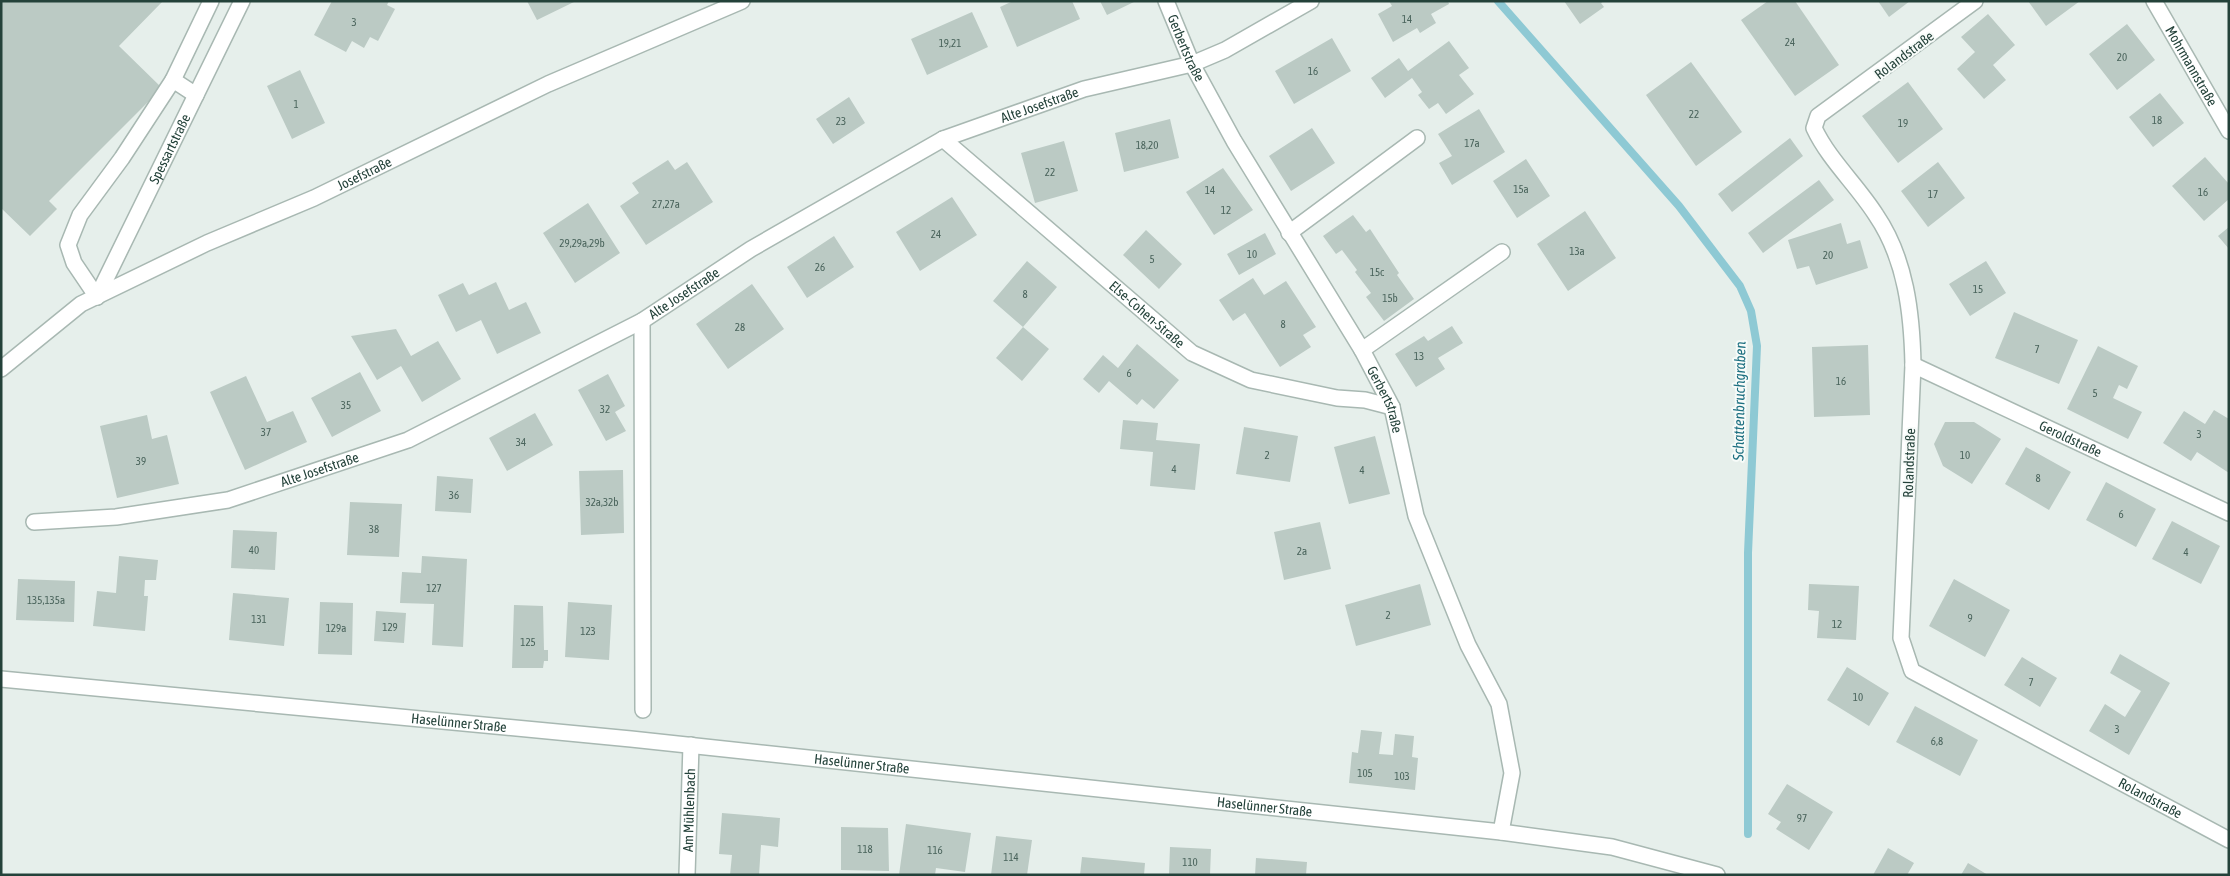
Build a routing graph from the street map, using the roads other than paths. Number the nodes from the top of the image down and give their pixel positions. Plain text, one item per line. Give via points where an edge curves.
1 (211, 1) edge
2 (742, 1) edge
3 (1166, 1) edge
4 (1311, 1) edge
5 (1975, 1) edge
6 (2154, 1) edge
7 (239, 2) edge
8 (707, 8) edge
9 (1192, 64) junction
10 (172, 80) junction
11 (196, 95) junction
12 (2229, 131) edge
13 (1417, 138) dead end
14 (943, 139) junction
15 (1289, 233) junction
16 (1502, 252) dead end
17 (97, 297) junction
18 (642, 321) junction
19 (1362, 350) junction
20 (1913, 365) junction
21 (1, 369) edge
22 (1392, 407) junction
23 (2229, 513) edge
24 (34, 522) dead end
25 (4, 677) edge
26 (642, 710) dead end
27 (692, 745) junction
28 (1501, 832) junction
29 (2229, 840) edge
30 (687, 875) edge
31 (1717, 875) edge

1 - 10 street
2 - 8 street, Josefstraße
3 - 9 street, Gerbertstraße
4 - 9 street, Alte Josefstraße via 1225,50
5 - 20 street, Rolandstraße via 1818,116 1814,128 1821,143 1877,215 1898,255 1912,323
6 - 12 street, Mohrmannstraße
7 - 11 street, Spessartstraße
8 - 17 street, Josefstraße via 323,194 207,243
9 - 14 street, Alte Josefstraße via 1084,89
9 - 15 street, Gerbertstraße
10 - 11 street
10 - 17 street via 122,158 80,215 68,245 74,263
11 - 17 street, Spessartstraße
13 - 15 street
14 - 18 street, Alte Josefstraße via 751,249
14 - 22 street, Else-Cohen-Straße via 1192,353 1251,380
15 - 19 street, Gerbertstraße
16 - 19 street
17 - 21 street, Josefstraße via 81,304
18 - 24 street, Alte Josefstraße via 408,440 228,500 116,517
18 - 26 street
19 - 22 street, Gerbertstraße
20 - 23 street, Geroldstraße
20 - 29 street, Rolandstraße via 1901,638 1912,671
22 - 28 street, Gerbertstraße via 1416,516 1468,645 1499,704 1512,773
25 - 27 street, Haselünner Straße
27 - 28 street, Haselünner Straße
27 - 30 street, Am Mühlenbach
28 - 31 street, Haselünner Straße via 1612,847

